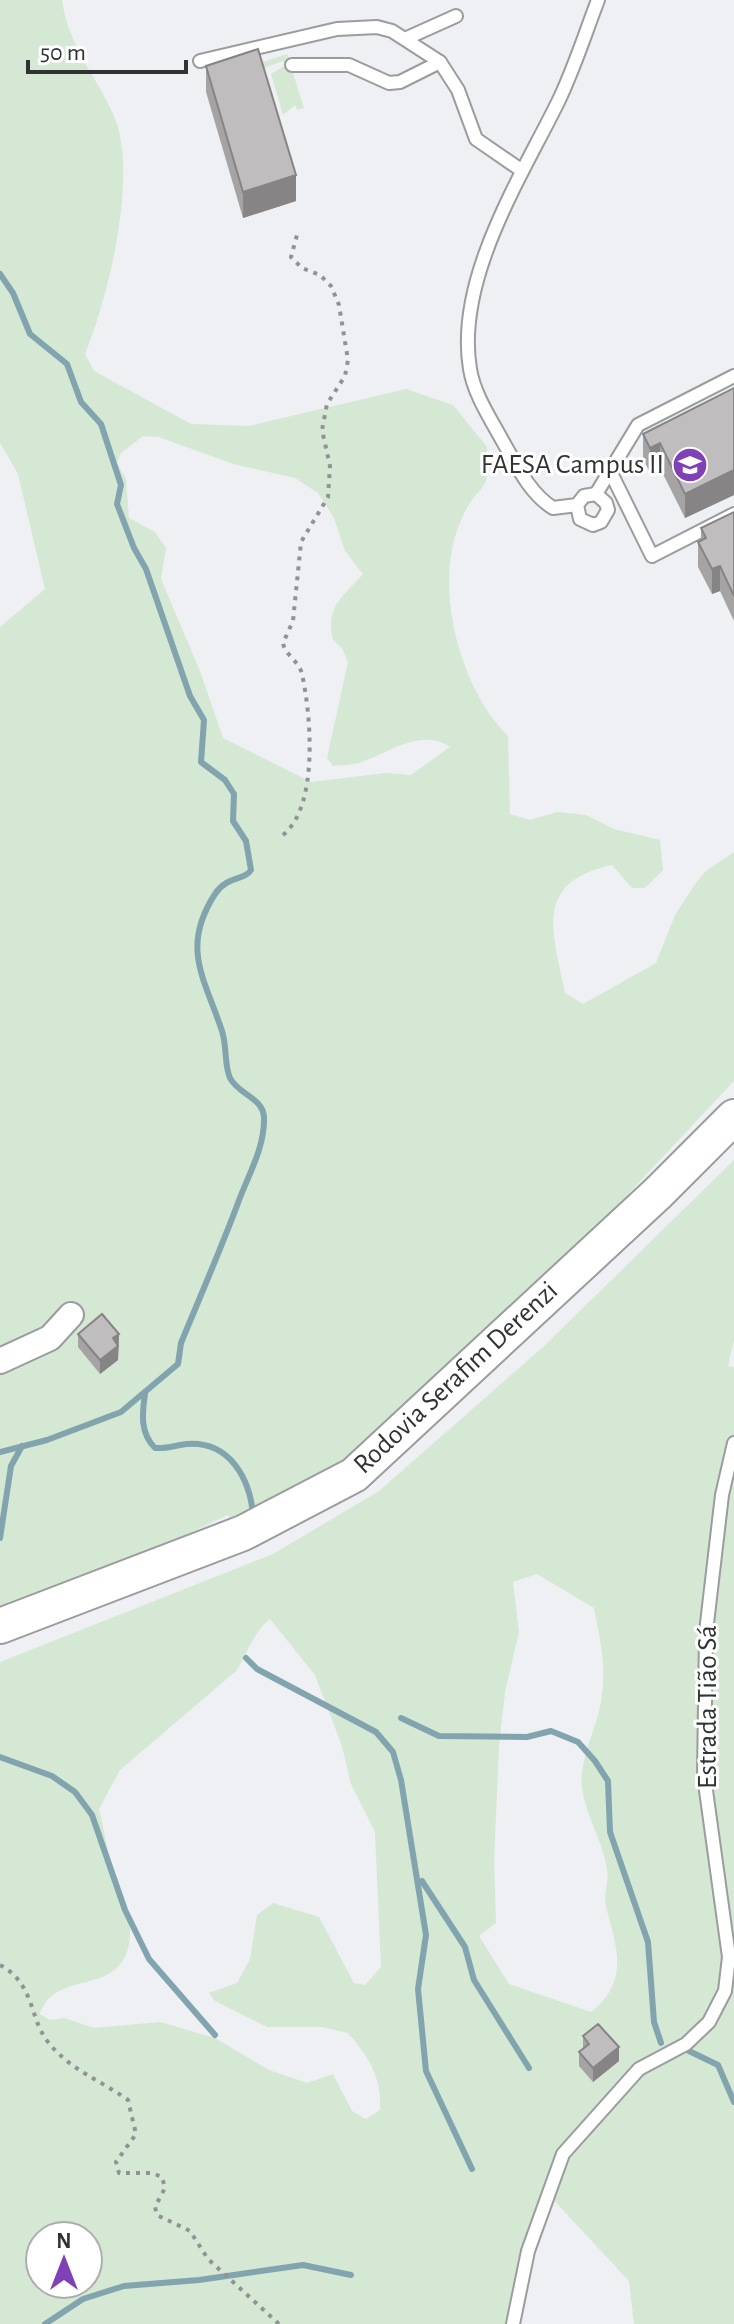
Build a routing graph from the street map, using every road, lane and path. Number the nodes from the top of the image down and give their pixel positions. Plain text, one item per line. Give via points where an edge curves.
1 (598, 0) edge
2 (456, 16) dead end
3 (407, 38) junction
4 (200, 61) dead end
5 (440, 62) junction
6 (292, 65) dead end
7 (521, 170) junction
8 (297, 235) dead end
9 (734, 376) edge
10 (609, 469) junction
11 (596, 494) junction
12 (577, 505) junction
13 (734, 514) edge
14 (283, 835) dead end
15 (734, 1117) edge
16 (71, 1315) dead end
17 (0, 1361) edge
18 (734, 1443) edge
19 (0, 1626) edge
20 (0, 1965) edge
21 (279, 2324) edge
22 (513, 2324) edge

1 - 7 lane via 559,99
2 - 3 lane
3 - 4 lane via 377,27 348,28
3 - 5 lane
5 - 6 lane via 389,83 349,65
5 - 7 lane via 458,90 476,139
7 - 12 lane via 474,292 467,334 470,371 483,406 524,478 553,508
8 - 14 path via 291,257 331,286 348,360 345,376 327,404 322,430 330,466 328,497 301,542 293,621 283,643 302,675 310,758 297,816
9 - 10 lane via 638,425
10 - 11 lane
10 - 13 lane via 652,556
11 - 12 lane via 584,496
11 - 12 lane via 608,510 601,522 585,524
15 - 19 main road, Rodovia Serafim Derenzi via 354,1475 243,1533
16 - 17 street via 50,1338
18 - 22 lane, Estrada Tião Sá via 722,1495 706,1632 704,1776 729,1957 725,1991 709,2022 686,2044 639,2069 563,2154 528,2251
20 - 21 path via 32,1999 42,2033 59,2054 128,2100 136,2134 116,2162 119,2173 162,2177 165,2188 155,2207 157,2215 190,2231 208,2259

